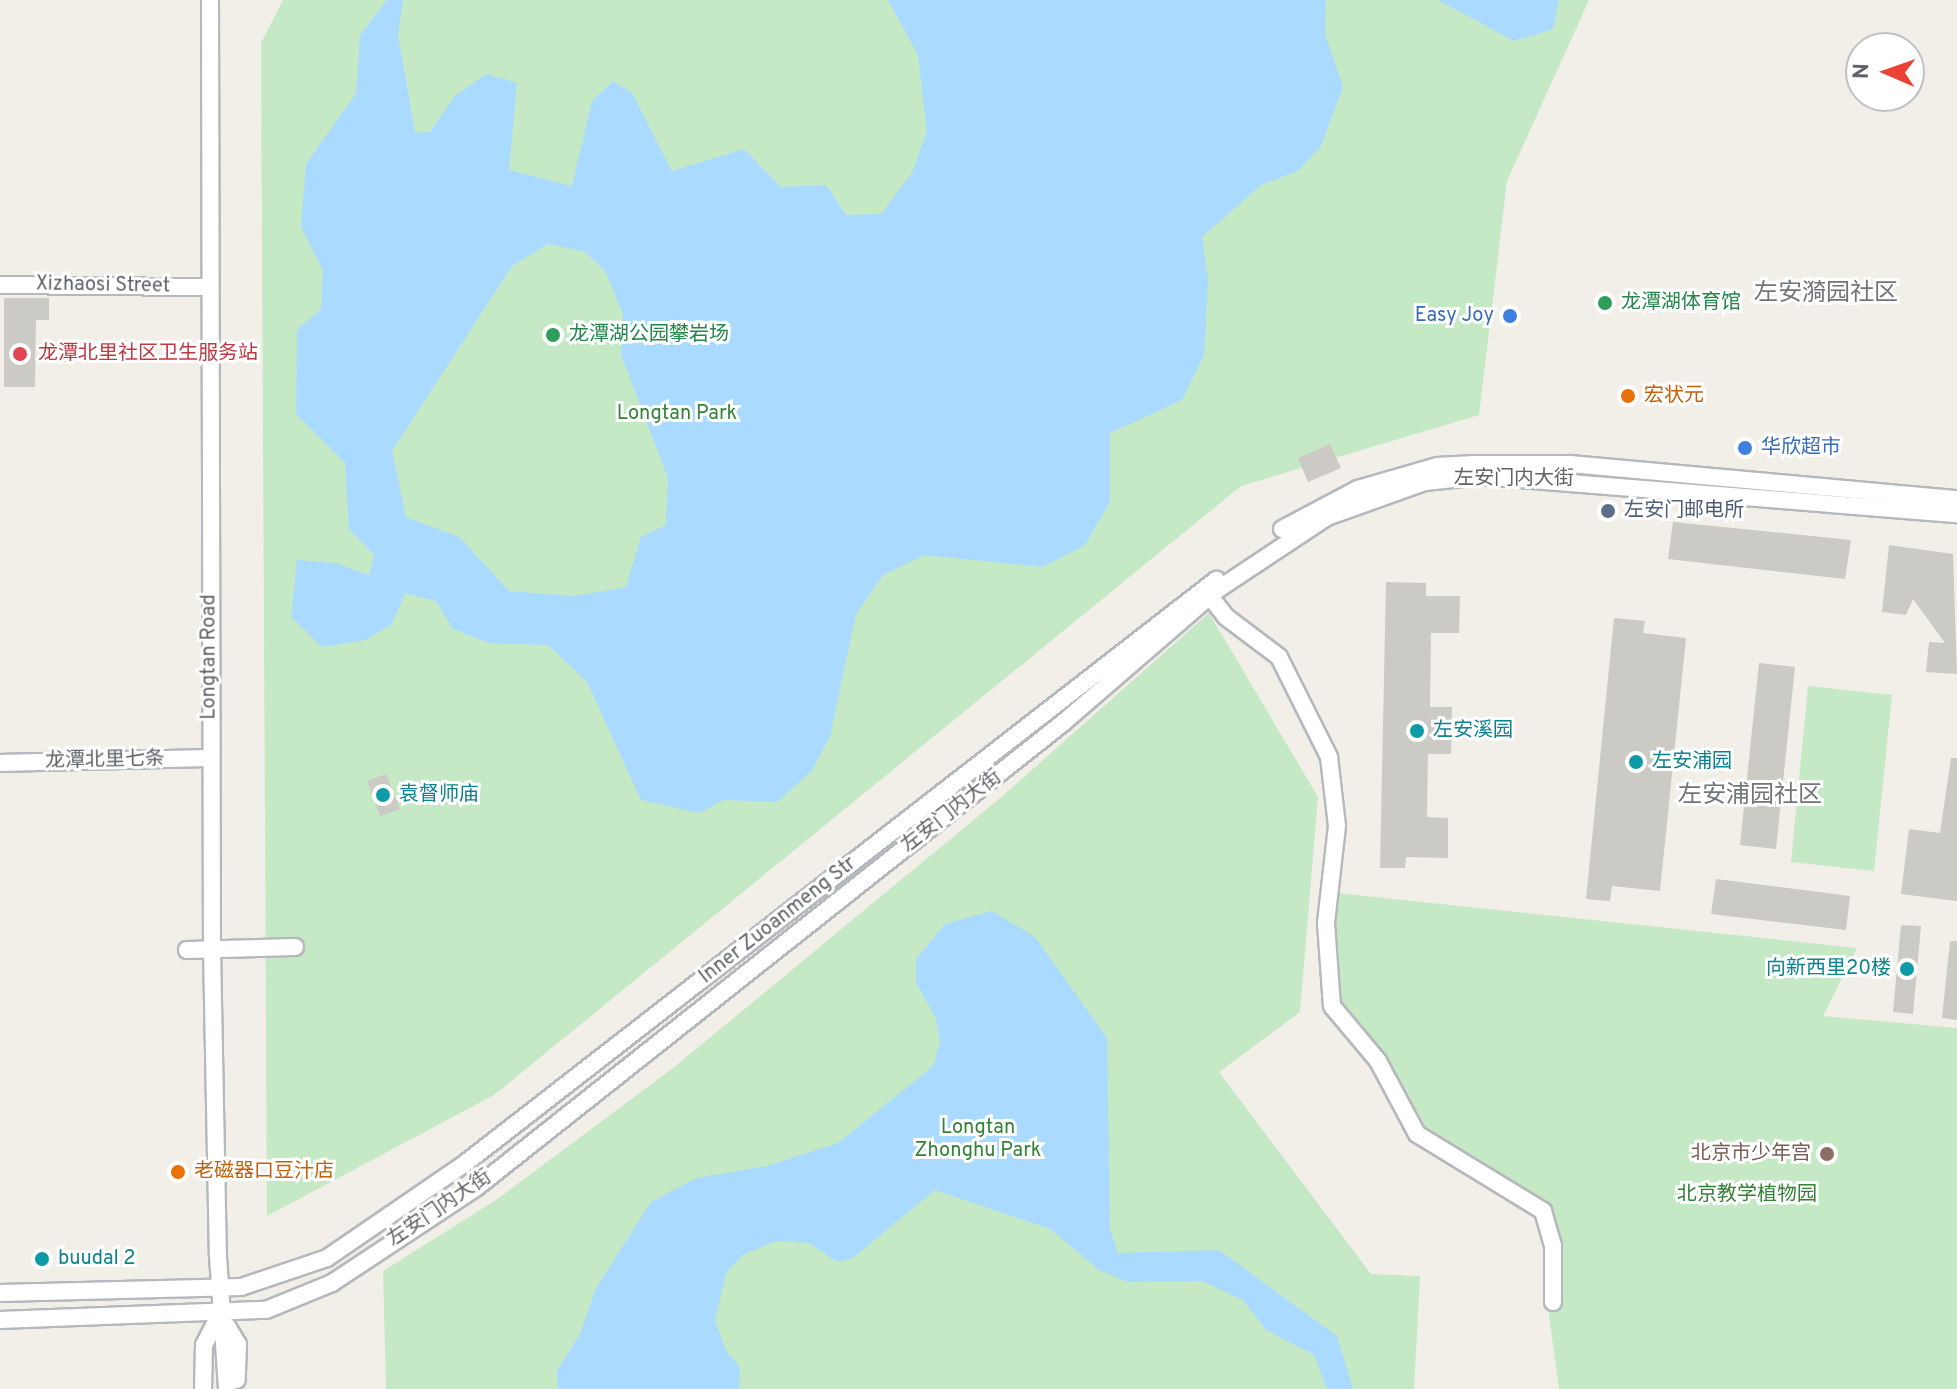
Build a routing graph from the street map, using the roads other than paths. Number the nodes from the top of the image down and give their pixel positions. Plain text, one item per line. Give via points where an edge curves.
1 (210, 0) edge
2 (0, 285) edge
3 (206, 287) junction
4 (1957, 499) edge
5 (1957, 514) edge
6 (1207, 593) junction
7 (211, 758) junction
8 (0, 763) edge
9 (295, 947) dead end
10 (212, 949) junction
11 (187, 950) dead end
12 (219, 1288) junction
13 (0, 1293) edge
14 (1553, 1302) dead end
15 (220, 1314) junction
16 (0, 1320) edge
17 (203, 1389) edge
18 (212, 1389) edge
19 (227, 1389) edge
20 (237, 1389) edge

1 - 3 street, Longtan Road
2 - 3 street, Xizhaosi Street
3 - 7 street, Longtan Road
4 - 6 street, 左安门内大街 via 1570,464 1437,466 1358,489 1305,513
5 - 6 street, 左安门内大街 via 1565,478 1458,476 1379,496 1302,528
6 - 12 street, 左安门内大街 via 388,1218 298,1273
6 - 14 street via 1279,657 1329,757 1337,826 1326,923 1332,1006 1378,1061 1417,1134 1543,1211 1553,1245
6 - 15 street, 左安门内大街 via 1052,732 477,1187 332,1283 266,1310
7 - 8 street, 龙潭北里七条
7 - 10 street, Longtan Road
9 - 10 street
10 - 11 street
10 - 12 street, Longtan Road
12 - 13 street, 左安门内大街
12 - 15 street, Longtan Road
15 - 16 street, 左安门内大街
15 - 17 street, Longtan Road via 204,1345
15 - 18 street, Longtan Road
15 - 19 street, Longtan Road
15 - 20 street, Longtan Road via 238,1344

